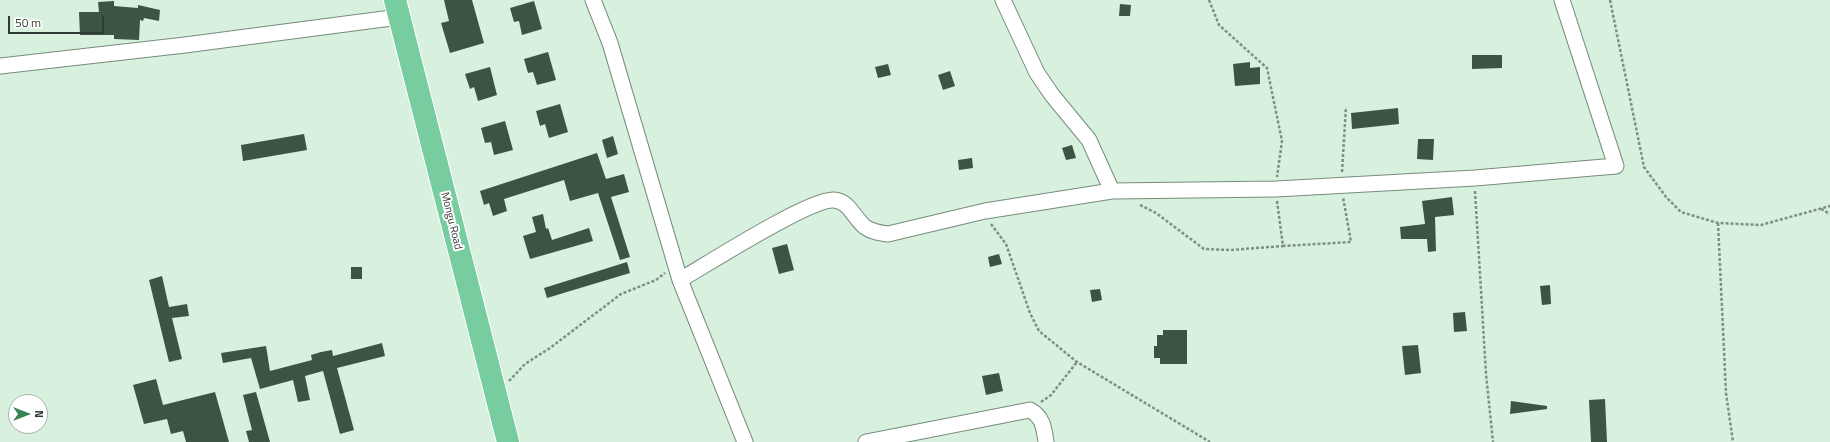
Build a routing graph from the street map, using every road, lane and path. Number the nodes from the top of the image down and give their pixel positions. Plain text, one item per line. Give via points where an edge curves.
1 (1003, 0) edge
2 (1209, 0) edge
3 (1562, 0) edge
4 (1610, 0) edge
5 (598, 1) edge
6 (397, 9) edge
7 (0, 66) edge
8 (1346, 107) dead end
9 (1474, 178) junction
10 (1342, 186) junction
11 (1276, 189) junction
12 (1112, 191) junction
13 (1137, 204) dead end
14 (1830, 206) edge
15 (1820, 209) junction
16 (985, 211) junction
17 (1830, 214) edge
18 (1718, 223) junction
19 (1283, 246) junction
20 (680, 280) junction
21 (1078, 362) junction
22 (496, 395) junction
23 (1030, 410) junction
24 (508, 442) edge
25 (746, 442) edge
26 (866, 442) edge
27 (1046, 442) edge
28 (1210, 442) edge
29 (1493, 442) edge
30 (1733, 442) edge

1 - 12 street via 1037,73 1089,140
2 - 11 path via 1220,25 1267,68 1282,141
3 - 9 street via 1616,166
4 - 18 path via 1644,167 1680,212
5 - 20 street
6 - 7 street via 178,46
6 - 22 main road, Mongu Road
8 - 10 path
9 - 10 street
9 - 29 path via 1486,374
10 - 11 street
10 - 19 path via 1352,242
11 - 12 street
11 - 19 path
12 - 16 street
13 - 19 path via 1156,213 1204,249 1231,250
14 - 15 path
15 - 17 path
15 - 18 path via 1761,225
16 - 20 street via 888,234 866,227 843,202 822,201 789,217
16 - 21 path via 994,229 1006,244 1030,313 1039,331
18 - 30 path via 1726,393
20 - 22 path via 669,271 656,280 621,294 525,364
20 - 25 street
21 - 23 path via 1051,394
21 - 28 path
22 - 24 main road, Mongu Road
23 - 26 street
23 - 27 street via 1038,414 1043,424

